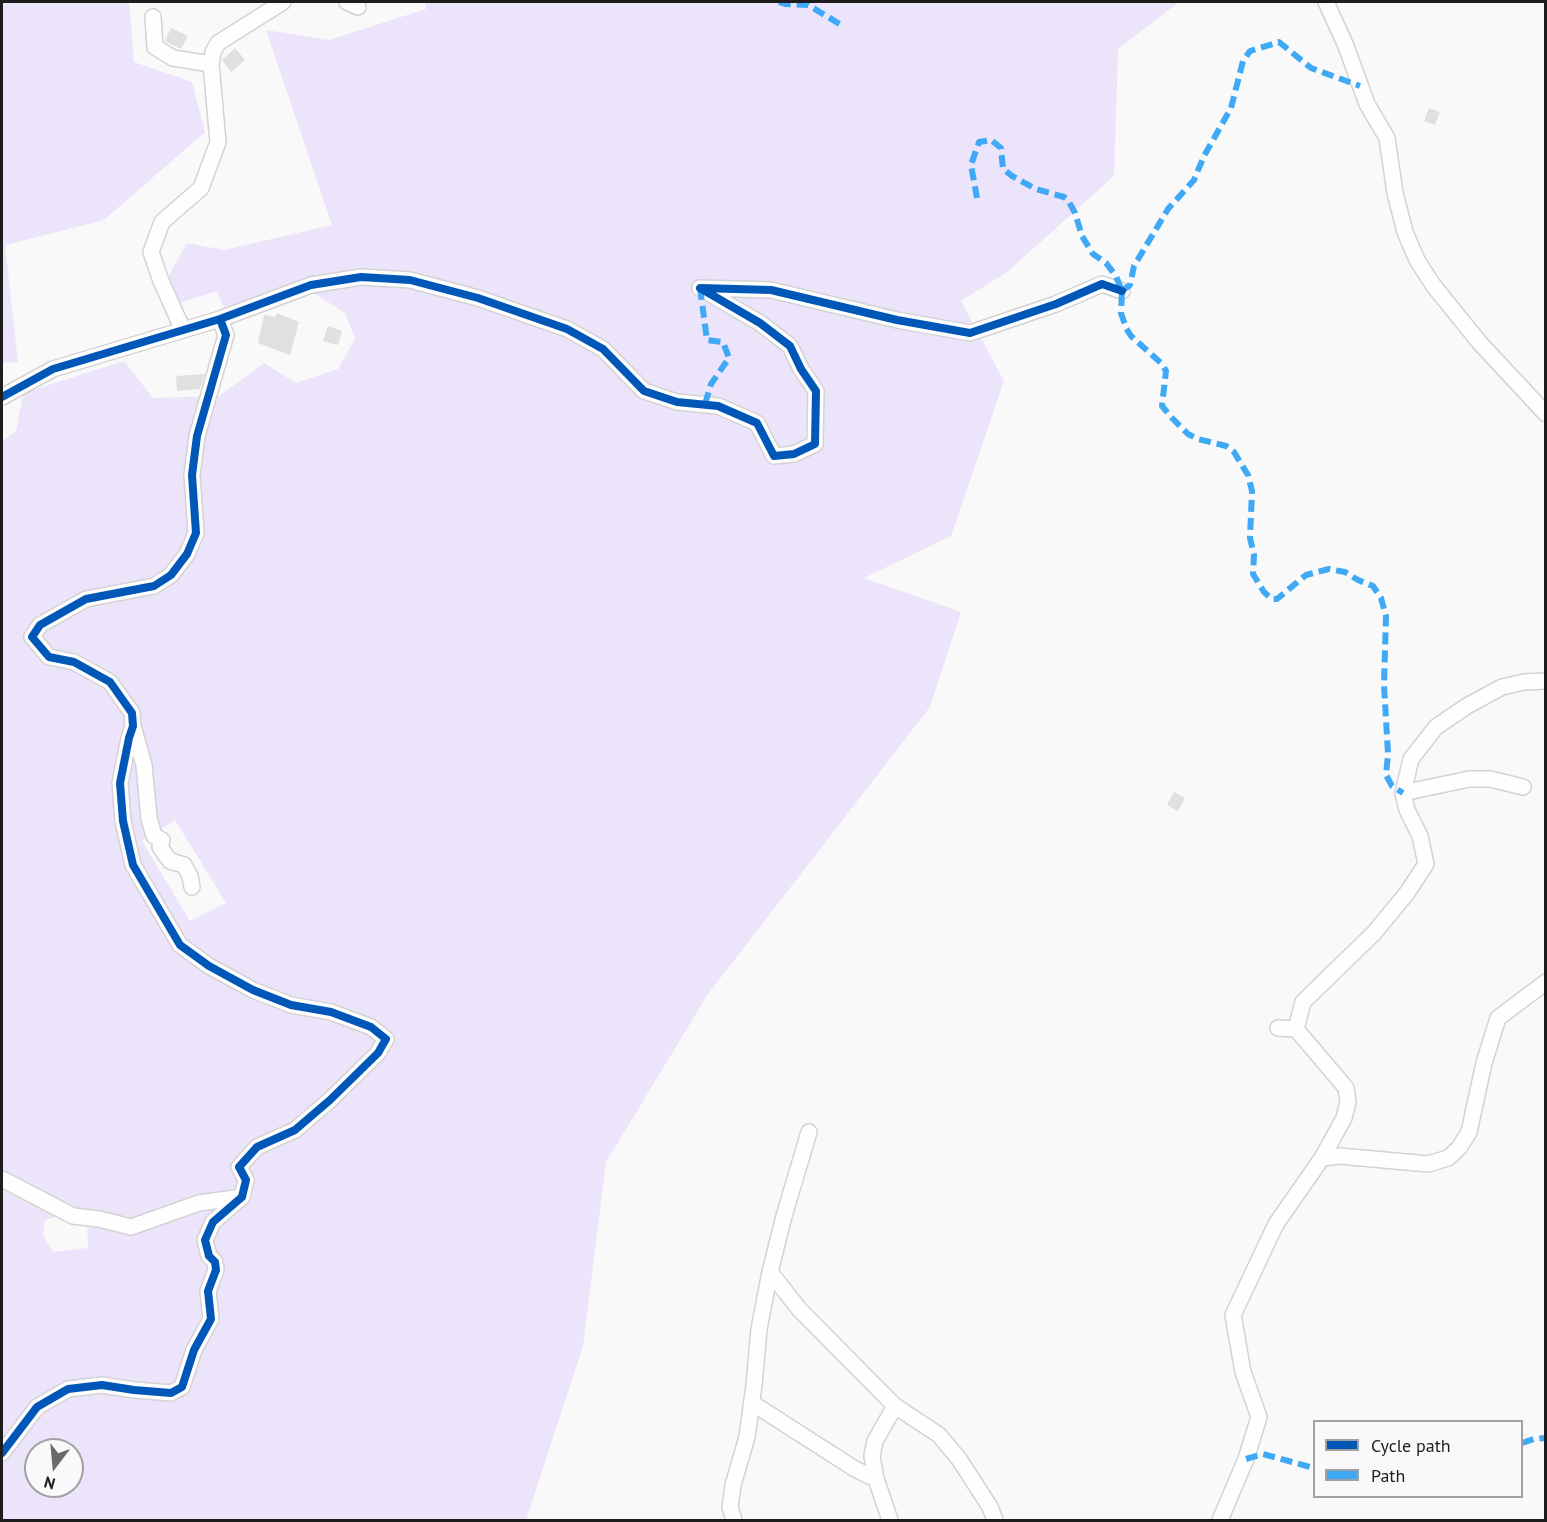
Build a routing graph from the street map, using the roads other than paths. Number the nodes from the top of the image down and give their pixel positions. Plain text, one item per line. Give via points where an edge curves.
1 (283, 2) edge
2 (1326, 2) edge
3 (153, 17) dead end
4 (211, 64) junction
5 (1122, 291) dead end
6 (220, 319) junction
7 (183, 330) junction
8 (2, 397) edge
9 (1545, 414) edge
10 (1545, 681) edge
11 (134, 726) junction
12 (1523, 787) dead end
13 (1403, 793) junction
14 (192, 887) dead end
15 (1545, 982) edge
16 (1278, 1028) dead end
17 (1296, 1029) junction
18 (809, 1132) dead end
19 (1322, 1158) junction
20 (2, 1179) edge
21 (242, 1197) junction
22 (770, 1272) junction
23 (752, 1403) junction
24 (895, 1406) junction
25 (2, 1453) edge
26 (876, 1479) junction
27 (734, 1521) edge
28 (890, 1521) edge
29 (995, 1521) edge
30 (1220, 1521) edge

1 - 4 street via 218,43
2 - 9 street via 1367,104 1386,138 1405,232 1417,260 1479,342
3 - 4 street via 155,47 173,58
4 - 7 street via 218,142 201,188 162,222 152,252
5 - 6 street via 1102,284 970,333 771,290 700,288 760,323 790,346 816,392 815,444 794,454 774,456 757,423 718,406 677,402 644,391 603,349 567,329 478,298 410,280 361,277 311,285
6 - 7 street
6 - 11 street via 226,334 197,436 192,475 196,533 187,554 171,575 154,586 86,599 40,625 32,637 49,657 74,662 110,682 132,713
7 - 8 street via 53,369
10 - 13 street via 1502,687 1436,727 1411,759
11 - 14 street via 154,836 162,840 159,847 170,861 184,865
11 - 21 street via 120,783 123,821 134,865 180,945 253,990 291,1005 331,1012 371,1027 386,1039 357,1075 295,1130 257,1147 239,1167 246,1180
12 - 13 street via 1490,779 1468,779
13 - 17 street via 1426,864 1374,933 1303,1002
15 - 19 street via 1498,1018 1469,1132 1460,1148 1448,1158 1428,1164 1340,1156
16 - 17 street
17 - 19 street via 1346,1088 1344,1118
18 - 22 street
19 - 30 street via 1276,1224 1233,1315 1243,1372 1259,1417
20 - 21 street via 73,1216 131,1227 199,1203
21 - 25 street via 213,1222 205,1240 216,1270 208,1291 211,1319 194,1350 182,1387 171,1393 102,1385 68,1389 37,1407
22 - 23 street via 759,1329
22 - 24 street via 799,1309
23 - 26 street
23 - 27 street via 733,1485 730,1507
24 - 26 street via 875,1441 872,1456
24 - 29 street via 939,1435 959,1459
26 - 28 street

